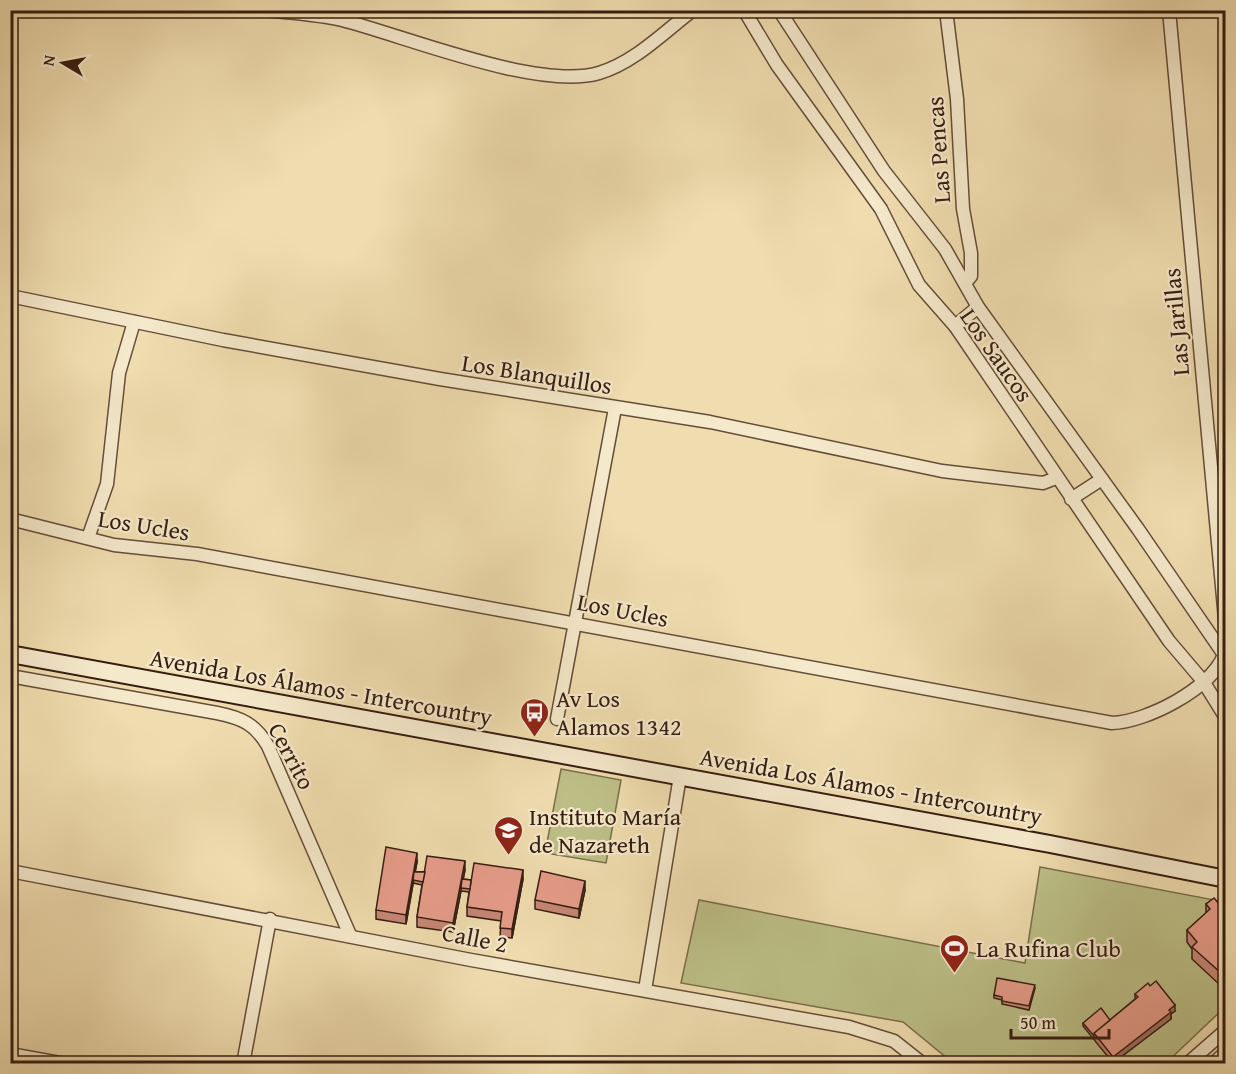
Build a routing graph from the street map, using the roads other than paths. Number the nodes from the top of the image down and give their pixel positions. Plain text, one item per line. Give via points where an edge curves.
1 (266, 10) edge
2 (693, 10) edge
3 (744, 10) edge
4 (779, 10) edge
5 (946, 10) edge
6 (1168, 10) edge
7 (965, 283) junction
8 (10, 296) edge
9 (978, 306) junction
10 (134, 322) junction
11 (955, 326) junction
12 (615, 408) junction
13 (1056, 478) junction
14 (1102, 479) junction
15 (1071, 499) junction
16 (10, 519) edge
17 (88, 538) junction
18 (576, 622) junction
19 (1226, 630) edge
20 (1226, 637) edge
21 (10, 654) edge
22 (1225, 656) edge
23 (10, 676) edge
24 (1203, 681) junction
25 (1226, 718) edge
26 (557, 719) dead end
27 (680, 776) junction
28 (10, 871) edge
29 (1226, 879) edge
30 (270, 919) junction
31 (350, 935) junction
32 (645, 990) junction
33 (1226, 1030) edge
34 (1226, 1052) edge
35 (10, 1054) edge
36 (65, 1064) edge
37 (243, 1064) edge
38 (923, 1064) edge
39 (1187, 1064) edge
40 (1213, 1064) edge

1 - 2 street via 328,17 520,72 573,76 598,73 631,57
3 - 11 street, Los Saucos via 777,65 881,209 919,285
4 - 7 street, Los Saucos via 885,171 945,249
5 - 7 street, Las Pencas via 957,99 962,201 971,253 971,276
6 - 19 street, Las Jarillas
7 - 9 street, Los Saucos
8 - 10 street, Los Blanquillos
9 - 11 street
9 - 14 street, Los Saucos
10 - 12 street, Los Blanquillos via 440,380
10 - 17 street via 119,373 107,484
11 - 13 street, Los Saucos
12 - 13 street, Los Blanquillos via 710,422 942,471 1043,483
12 - 18 street
13 - 15 street, Los Saucos
14 - 15 street
14 - 22 street, Los Saucos
15 - 24 street, Los Saucos via 1169,641
16 - 17 street, Los Ucles
17 - 18 street, Los Ucles
18 - 24 street, Los Ucles via 1112,723 1128,723 1161,712
18 - 26 street
20 - 22 street
21 - 27 main road, Avenida Los Álamos - Intercountry
22 - 24 street, Los Ucles
23 - 31 street, Cerrito via 217,713 254,726 268,746
24 - 25 street, Los Saucos
27 - 29 main road, Avenida Los Álamos - Intercountry
27 - 32 street
28 - 30 street, Calle 2
30 - 31 street, Calle 2
30 - 37 street
31 - 32 street, Calle 2
32 - 38 street, Calle 2 via 868,1032 894,1041
33 - 39 street
34 - 40 street
35 - 36 street

